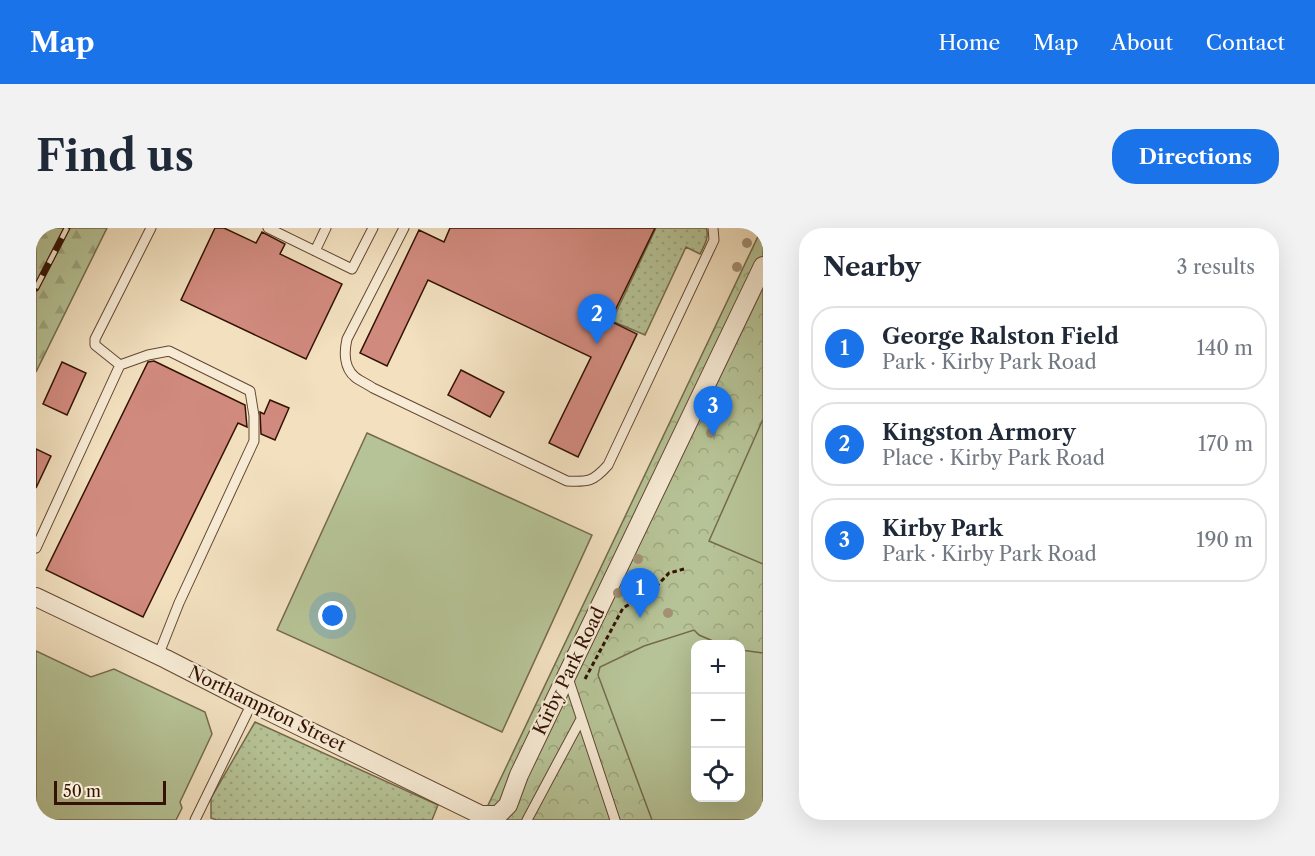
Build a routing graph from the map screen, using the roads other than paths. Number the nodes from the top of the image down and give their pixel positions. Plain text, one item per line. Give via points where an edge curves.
1 (151, 228) edge
2 (268, 228) edge
3 (326, 228) edge
4 (372, 228) edge
5 (404, 228) edge
6 (713, 228) edge
7 (315, 251) junction
8 (763, 266) edge
9 (120, 365) junction
10 (36, 548) edge
11 (36, 597) edge
12 (158, 656) junction
13 (569, 683) junction
14 (252, 703) junction
15 (581, 719) junction
16 (497, 818) edge
17 (195, 820) edge
18 (528, 820) edge
19 (615, 820) edge

1 - 9 lane via 95,339 96,345
2 - 7 lane
3 - 7 lane
4 - 7 lane via 352,269
5 - 6 lane via 347,339 344,352 353,376 567,481 585,482 598,477 608,465 714,240
8 - 13 street, Kirby Park Road
9 - 10 lane
9 - 12 lane via 169,351 250,392 252,399 254,441
11 - 12 street, Northampton Street
12 - 14 street, Northampton Street
13 - 15 lane
13 - 16 street, Kirby Park Road via 519,775 508,805
14 - 16 street, Northampton Street via 481,815
14 - 17 lane
15 - 18 lane
15 - 19 lane

